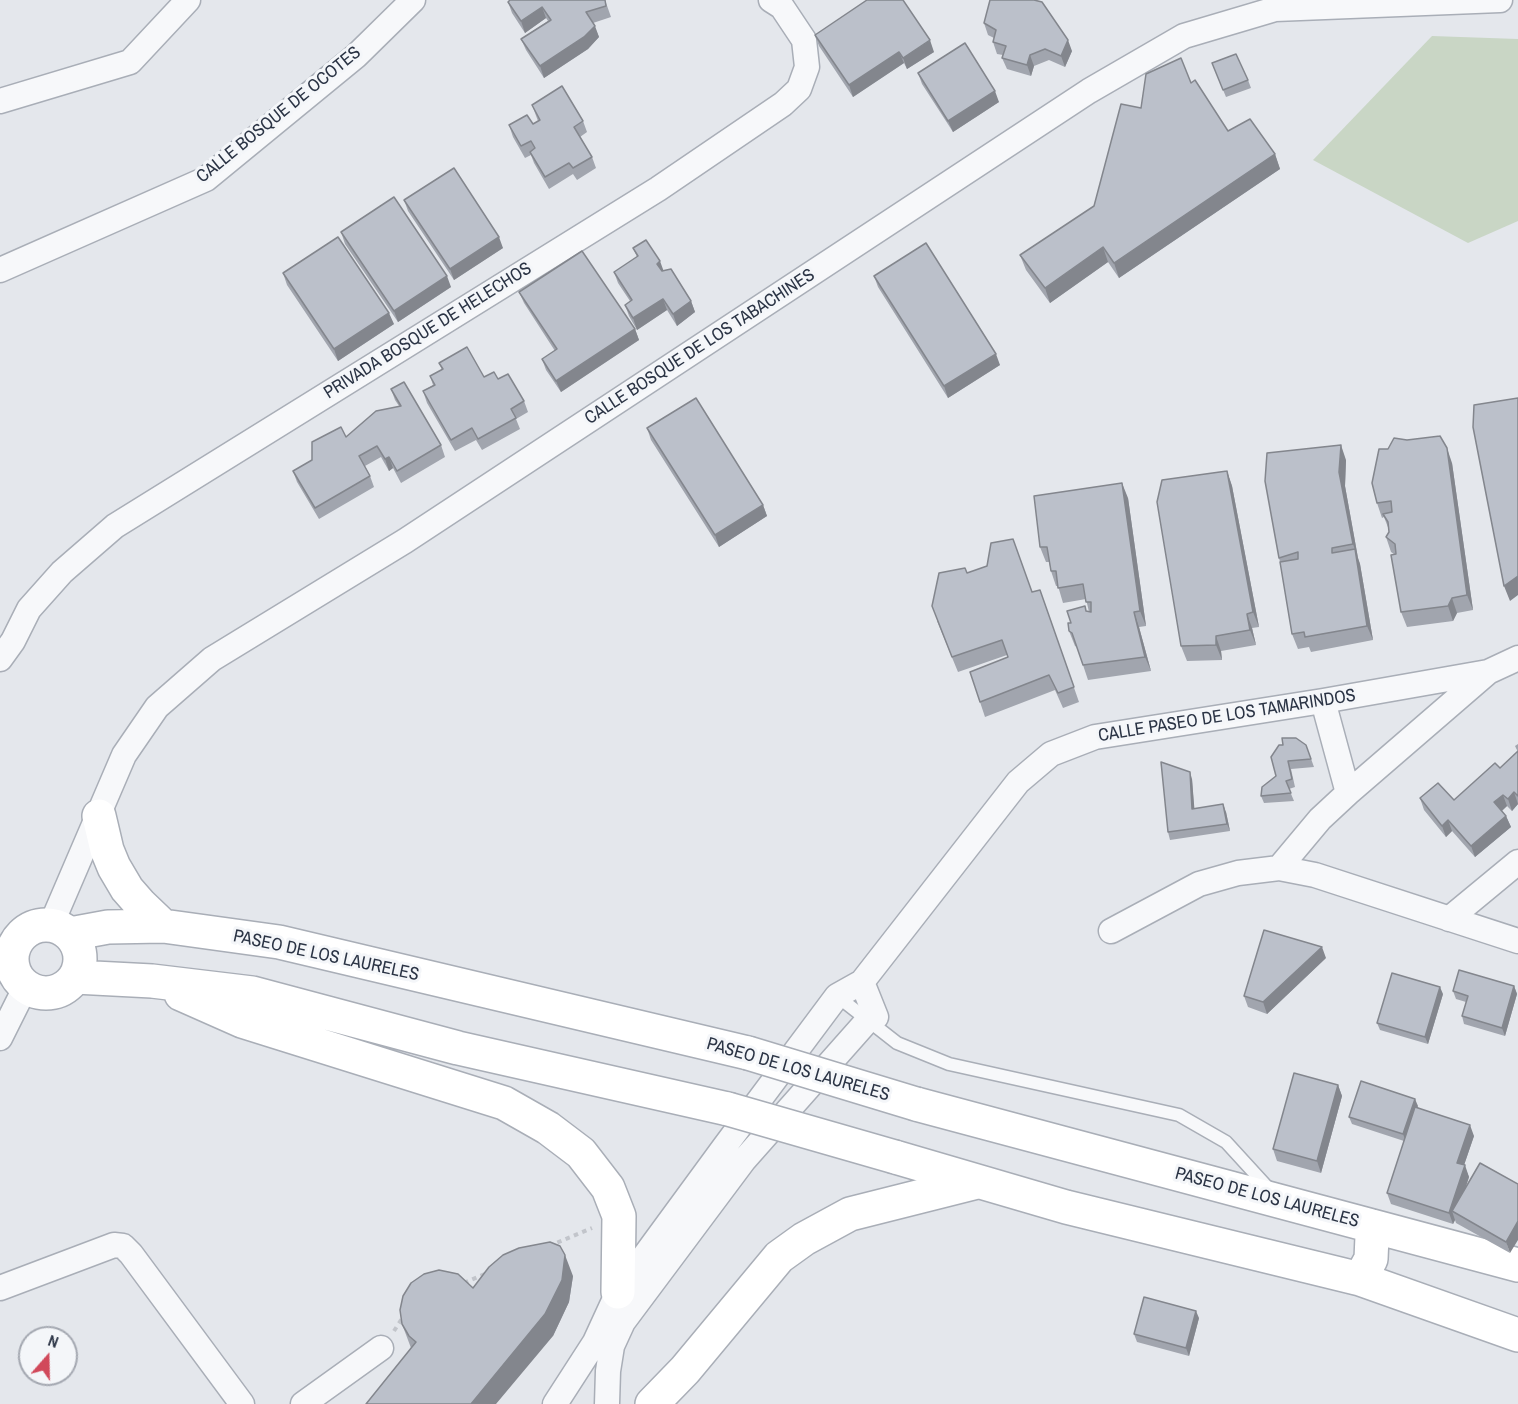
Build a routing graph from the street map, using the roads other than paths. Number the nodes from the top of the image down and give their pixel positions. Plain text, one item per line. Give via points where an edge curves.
1 (188, 0) edge
2 (413, 0) edge
3 (771, 0) edge
4 (1500, 0) edge
5 (1465, 1) edge
6 (0, 101) edge
7 (0, 270) edge
8 (1518, 658) edge
9 (0, 659) edge
10 (1488, 672) junction
11 (1323, 701) junction
12 (1348, 793) junction
13 (99, 816) junction
14 (1518, 862) edge
15 (1279, 868) junction
16 (1449, 919) junction
17 (163, 926) junction
18 (37, 929) edge
19 (1111, 931) dead end
20 (1518, 941) edge
21 (75, 977) junction
22 (152, 981) junction
23 (862, 982) junction
24 (15, 983) edge
25 (837, 996) junction
26 (868, 1020) junction
27 (0, 1038) edge
28 (977, 1182) junction
29 (1280, 1202) junction
30 (1369, 1225) junction
31 (1518, 1265) edge
32 (1360, 1279) junction
33 (0, 1288) edge
34 (618, 1292) junction
35 (1518, 1335) edge
36 (381, 1348) road end
37 (242, 1404) edge
38 (303, 1404) edge
39 (555, 1404) edge
40 (607, 1404) edge
41 (652, 1404) edge

1 - 6 street via 130,62
2 - 7 street, CALLE BOSQUE DE OCOTES via 356,56 206,178
3 - 9 street, PRIVADA BOSQUE DE HELECHOS via 782,7 804,40 807,67 799,89 783,104 658,189 115,526 62,572 29,609
4 - 5 street, CALLE BOSQUE DE LOS TABACHINES
5 - 13 street, CALLE BOSQUE DE LOS TABACHINES via 1275,9 1184,36 1089,91 405,541 212,659 157,707 124,755
8 - 10 street, CALLE PASEO DE LOS TAMARINDOS
10 - 11 street, CALLE PASEO DE LOS TAMARINDOS
10 - 12 street
11 - 12 street
11 - 23 street, CALLE PASEO DE LOS TAMARINDOS via 1095,736 1051,754 1018,782
12 - 15 street via 1320,819
13 - 17 main road via 114,867 127,889
13 - 18 street, CALLE BOSQUE DE LOS TABACHINES
14 - 16 street
15 - 16 street via 1316,875
15 - 19 street via 1238,873 1199,884
16 - 20 street
17 - 18 main road, PASEO DE LOS LAURELES
17 - 29 main road, PASEO DE LOS LAURELES, bridge via 279,942 748,1053 916,1104
18 - 21 main road via 80,950
18 - 24 main road via 20,936 14,946
21 - 22 main road
21 - 24 main road via 66,987 53,992 39,992
22 - 28 main road, bridge via 252,993 458,1048 728,1109
22 - 34 main road via 242,1021 504,1102 548,1128 581,1153 608,1188 619,1216
23 - 25 street, CALLE PASEO DE LOS TAMARINDOS
23 - 26 street via 876,1017
24 - 27 street
25 - 26 lane
25 - 34 street, CALLE PASEO DE LOS TAMARINDOS
26 - 29 lane via 897,1043 949,1064 1179,1115 1226,1142
26 - 40 street via 744,1160 623,1322 611,1354
28 - 32 main road
28 - 41 main road via 850,1214 804,1239 779,1257
29 - 30 main road, PASEO DE LOS LAURELES
30 - 31 main road, PASEO DE LOS LAURELES
30 - 32 main road via 1371,1259
32 - 35 main road
33 - 37 street via 114,1245 123,1246
34 - 39 street, CALLE PASEO DE LOS TAMARINDOS via 595,1342
36 - 38 street

